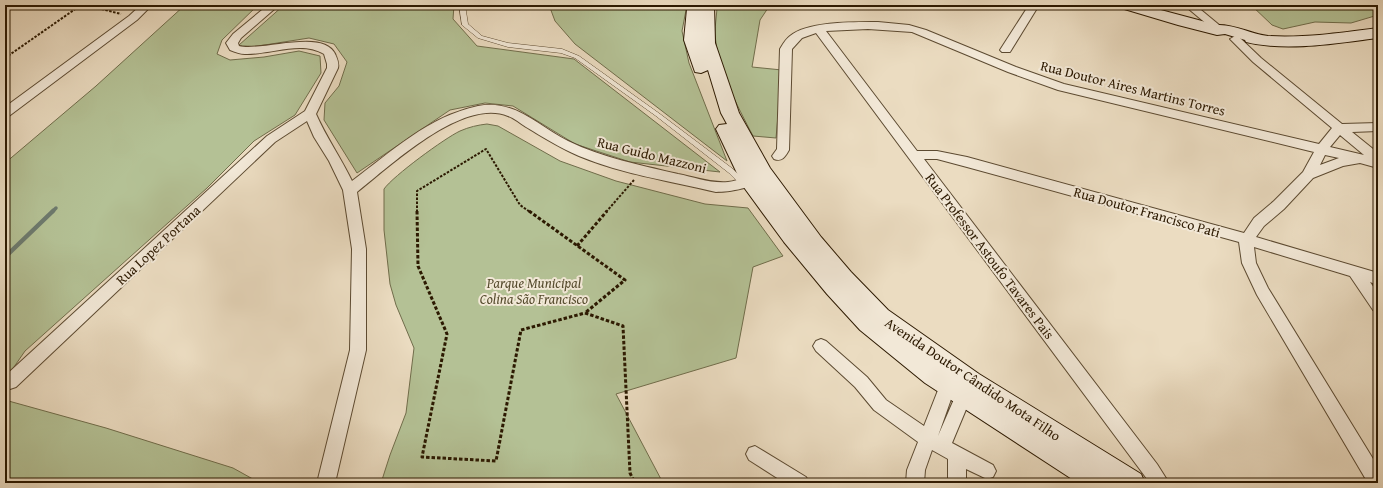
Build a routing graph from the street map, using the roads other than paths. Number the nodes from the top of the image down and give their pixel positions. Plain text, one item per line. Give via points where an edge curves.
1 (148, 5) edge
2 (274, 5) edge
3 (462, 5) edge
4 (696, 5) edge
5 (707, 5) edge
6 (1034, 5) edge
7 (1126, 5) edge
8 (1189, 5) edge
9 (819, 29) junction
10 (1378, 33) edge
11 (1227, 35) junction
12 (1006, 50) dead end
13 (5, 113) edge
14 (310, 114) junction
15 (1378, 127) edge
16 (1339, 128) junction
17 (1322, 149) junction
18 (914, 155) junction
19 (778, 156) dead end
20 (1361, 159) junction
21 (1378, 160) edge
22 (1378, 163) edge
23 (1308, 175) junction
24 (752, 179) junction
25 (350, 190) junction
26 (1246, 240) junction
27 (1355, 272) junction
28 (1378, 279) edge
29 (1378, 306) edge
30 (874, 320) junction
31 (821, 346) dead end
32 (10, 382) dead end
33 (956, 390) junction
34 (1039, 434) junction
35 (942, 447) junction
36 (755, 454) dead end
37 (987, 471) dead end
38 (326, 483) edge
39 (800, 483) edge
40 (915, 483) edge
41 (957, 483) edge
42 (1100, 483) edge
43 (1132, 483) edge
44 (1160, 483) edge
45 (1378, 483) edge

1 - 13 street
2 - 14 street via 232,43 234,48 244,52 308,45 324,49 330,55 333,64
3 - 24 lane via 465,25 480,37 508,45 577,56 731,171
4 - 24 main road, Avenida Doutor Cândido Mota Filho via 692,40 698,61 738,159
5 - 24 main road, Avenida Doutor Cândido Mota Filho via 707,42
6 - 12 street
7 - 11 main road
8 - 11 street
9 - 17 street, Rua Doutor Aires Martins Torres via 859,26 914,30 1062,87
9 - 18 street, Rua Professor Astoufo Tavares Pais
9 - 19 street, Rua Doutor Aires Martins Torres via 795,36 789,41 786,49 783,150
10 - 11 main road via 1297,42 1266,41
11 - 16 street
14 - 25 street
14 - 32 street, Rua Lopez Portana via 271,139
15 - 16 street
16 - 17 street
16 - 21 street
17 - 20 street, Rua Doutor Aires Martins Torres
17 - 23 street
18 - 26 street, Rua Doutor Francisco Pati via 937,155 967,162
18 - 44 street, Rua Professor Astoufo Tavares Pais
20 - 22 street, Rua Doutor Aires Martins Torres
20 - 23 street via 1341,162
23 - 26 street via 1259,222
24 - 25 street, Rua Guido Mazzoni via 731,188 716,187 611,163 562,143 511,112 496,109 459,114 432,129
24 - 30 main road, Avenida Doutor Cândido Mota Filho via 814,242
25 - 38 street via 358,250 358,350
26 - 27 street, Rua Doutor Francisco Pati
26 - 45 street via 1249,263 1262,291
27 - 28 street, Rua Doutor Francisco Pati
27 - 29 street
30 - 33 main road, Avenida Doutor Cândido Mota Filho via 933,376
30 - 34 main road, Avenida Doutor Cândido Mota Filho via 972,381
31 - 35 street via 861,382 880,405
33 - 34 main road, Avenida Doutor Cândido Mota Filho
33 - 35 street
34 - 42 main road, Avenida Doutor Cândido Mota Filho
34 - 43 main road, Avenida Doutor Cândido Mota Filho
35 - 37 street
35 - 40 street via 916,470
35 - 41 street
36 - 39 street

